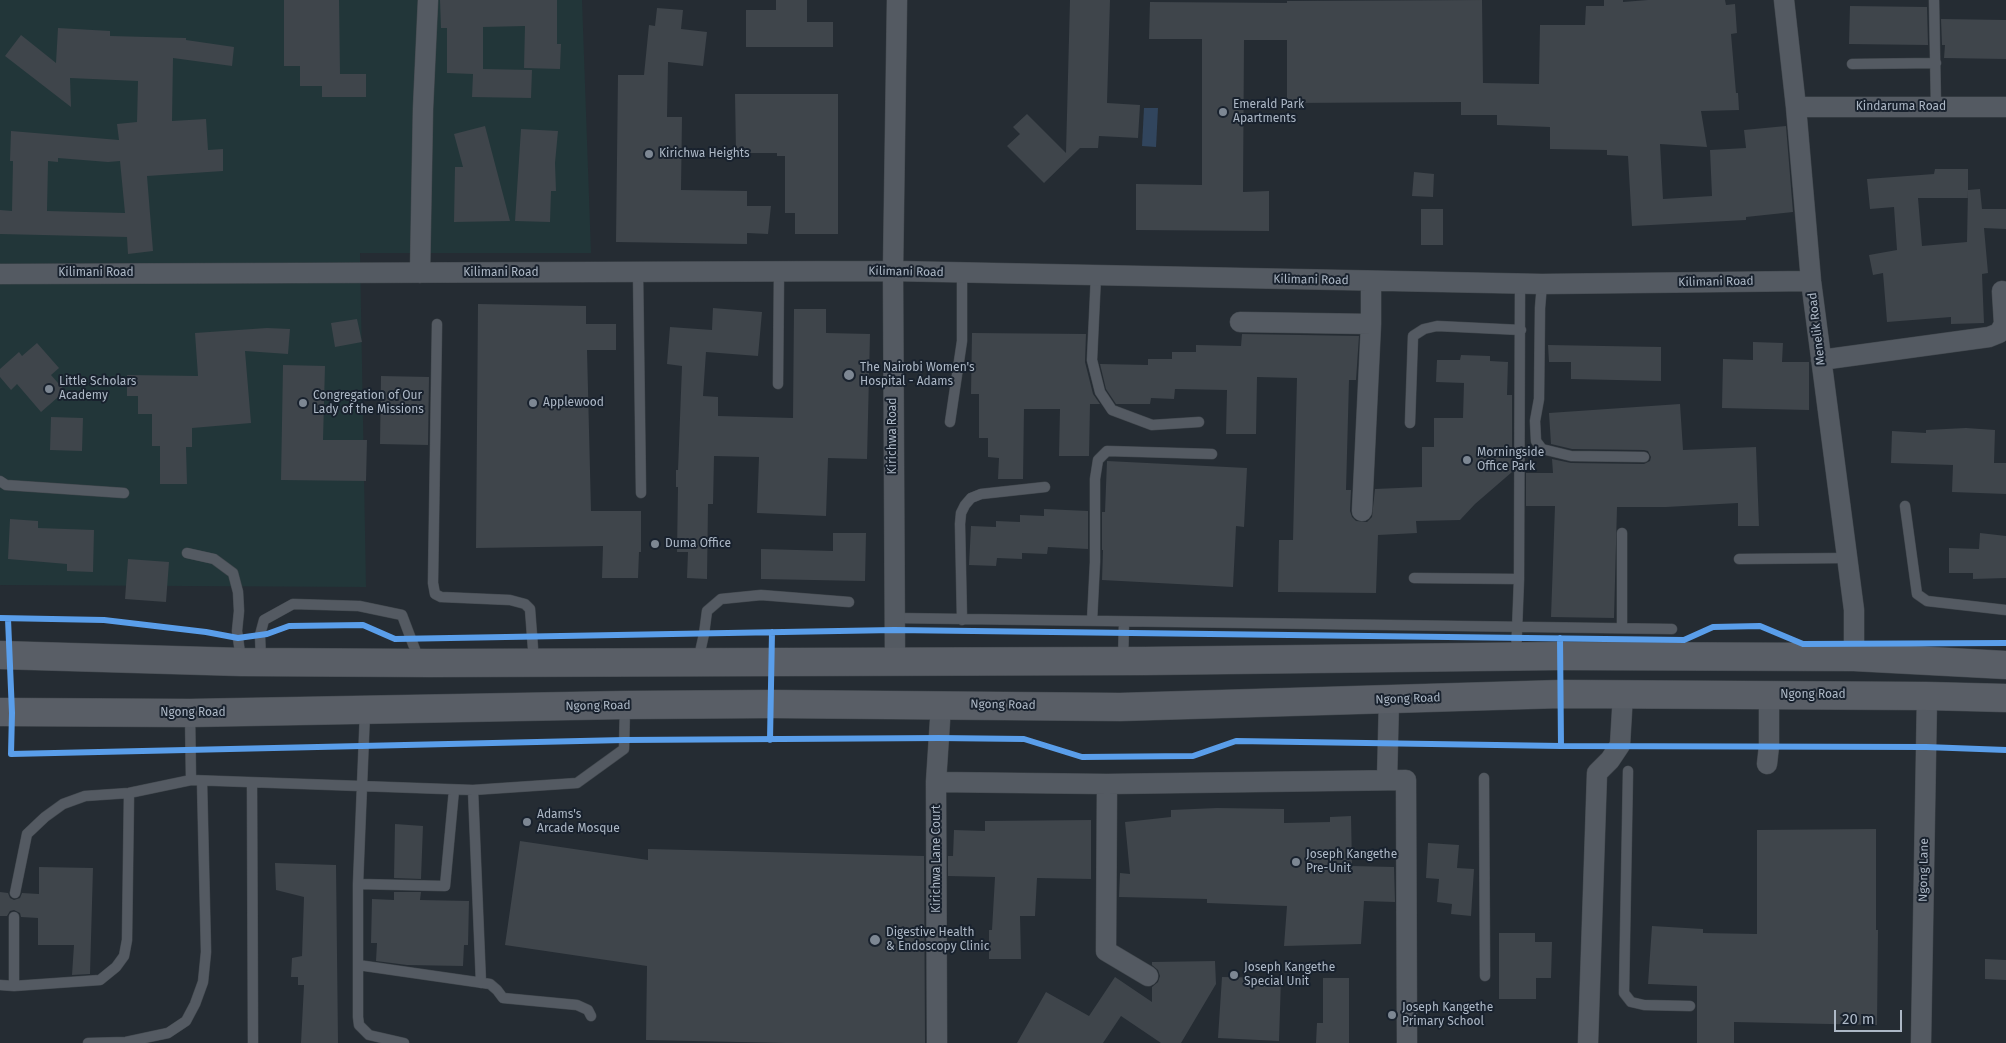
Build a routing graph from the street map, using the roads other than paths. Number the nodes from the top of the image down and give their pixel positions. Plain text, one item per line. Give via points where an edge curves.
1 (428, 0) edge
2 (897, 0) edge
3 (1784, 0) edge
4 (1934, 0) edge
5 (1852, 64) dead end
6 (1936, 64) junction
7 (1796, 107) junction
8 (1936, 107) junction
9 (2006, 107) edge
10 (779, 271) junction
11 (893, 271) junction
12 (638, 272) junction
13 (420, 273) junction
14 (962, 273) junction
15 (0, 274) edge
16 (1096, 275) junction
17 (1811, 281) junction
18 (1371, 282) junction
19 (1520, 284) junction
20 (1542, 284) junction
21 (2002, 291) dead end
22 (1240, 322) dead end
23 (438, 324) dead end
24 (1372, 324) junction
25 (1521, 330) junction
26 (1820, 360) junction
27 (778, 384) dead end
28 (950, 422) dead end
29 (1199, 422) dead end
30 (1410, 423) dead end
31 (1212, 454) dead end
32 (1644, 457) dead end
33 (0, 480) edge
34 (1045, 487) dead end
35 (124, 492) dead end
36 (641, 493) dead end
37 (1905, 506) dead end
38 (1362, 511) dead end
39 (1622, 533) dead end
40 (187, 553) dead end
41 (1848, 558) junction
42 (1738, 559) dead end
43 (1414, 578) dead end
44 (1519, 579) junction
45 (849, 602) dead end
46 (2006, 610) edge
47 (894, 618) junction
48 (962, 620) junction
49 (1092, 621) junction
50 (1124, 622) junction
51 (1517, 627) junction
52 (1622, 628) junction
53 (1672, 629) dead end
54 (0, 655) edge
55 (1516, 656) junction
56 (1854, 657) junction
57 (1885, 659) junction
58 (895, 661) junction
59 (1124, 661) junction
60 (251, 662) junction
61 (420, 662) junction
62 (534, 662) junction
63 (698, 662) junction
64 (2006, 665) edge
65 (1623, 694) junction
66 (1769, 695) junction
67 (1885, 696) junction
68 (1927, 696) junction
69 (2006, 698) edge
70 (1389, 700) junction
71 (941, 704) junction
72 (625, 705) junction
73 (365, 711) junction
74 (0, 712) edge
75 (190, 713) junction
76 (1766, 764) dead end
77 (1628, 771) dead end
78 (1484, 778) dead end
79 (191, 780) junction
80 (1387, 780) junction
81 (202, 781) junction
82 (252, 782) junction
83 (936, 782) junction
84 (1107, 784) junction
85 (361, 786) junction
86 (454, 790) junction
87 (473, 790) junction
88 (129, 793) junction
89 (358, 884) junction
90 (15, 893) dead end
91 (14, 917) dead end
92 (358, 965) junction
93 (1148, 976) dead end
94 (1485, 976) dead end
95 (481, 983) junction
96 (0, 985) edge
97 (14, 986) junction
98 (1690, 1006) dead end
99 (590, 1016) dead end
100 (88, 1043) edge
101 (253, 1043) edge
102 (404, 1043) edge
103 (937, 1043) edge
104 (1407, 1043) edge
105 (1588, 1043) edge
106 (1921, 1043) edge

1 - 13 street
2 - 11 street, Kirichwa Road
3 - 7 street, Menelik Road
4 - 6 lane
5 - 6 lane
6 - 8 lane
7 - 8 street, Kindaruma Road
7 - 17 street, Menelik Road
8 - 9 street, Kindaruma Road
10 - 11 street, Kilimani Road
10 - 12 street, Kilimani Road
10 - 27 lane
11 - 14 street, Kilimani Road
11 - 47 street, Kirichwa Road
12 - 13 street, Kilimani Road
12 - 36 lane
13 - 15 street, Kilimani Road
14 - 16 street, Kilimani Road
14 - 28 lane via 962,341
16 - 18 street, Kilimani Road
16 - 29 lane via 1092,360 1100,392 1112,410 1152,425
17 - 20 street, Kilimani Road
17 - 26 street, Menelik Road
18 - 19 street, Kilimani Road
18 - 24 street
19 - 20 street, Kilimani Road
19 - 25 lane
20 - 32 lane via 1536,441 1542,449 1571,456
21 - 26 street via 2004,324 1999,333 1989,337
22 - 24 street
23 - 62 lane via 435,594 525,604 530,609
24 - 38 street
25 - 30 lane via 1437,326 1413,336
25 - 44 lane
26 - 41 street, Menelik Road
31 - 49 lane via 1106,451 1098,460
33 - 35 lane via 6,485
34 - 48 lane via 981,494 971,498 965,506 960,524
37 - 46 lane via 1918,594 1927,601
39 - 52 lane
40 - 60 lane via 214,559 233,573 239,611 236,631
41 - 42 lane
41 - 56 street, Menelik Road via 1854,610
43 - 44 lane
44 - 51 lane
45 - 63 lane via 761,595 721,599 707,611
47 - 48 lane
47 - 58 street, Kirichwa Road
48 - 49 lane
49 - 50 lane
50 - 51 lane
50 - 59 lane
51 - 52 lane
51 - 55 lane
52 - 53 lane
54 - 60 main road
55 - 56 main road
55 - 59 main road
56 - 57 main road
57 - 64 main road
57 - 67 main road
58 - 59 main road
58 - 63 main road
60 - 61 main road
60 - 61 lane via 264,620 293,604 359,606 402,615
61 - 62 main road
62 - 63 main road
65 - 66 main road, Ngong Road
65 - 70 main road, Ngong Road
65 - 105 street via 1620,745 1597,773
66 - 67 main road, Ngong Road
66 - 76 street
67 - 68 main road, Ngong Road
68 - 69 main road, Ngong Road
68 - 106 street, Ngong Lane
70 - 71 main road, Ngong Road via 1120,707
70 - 80 street
71 - 72 main road, Ngong Road
71 - 83 street, Kirichwa Lane Court
72 - 73 main road, Ngong Road
72 - 87 lane via 624,749 577,783
73 - 75 main road, Ngong Road
73 - 85 lane
74 - 75 main road, Ngong Road
75 - 79 lane
77 - 98 lane via 1624,992 1631,1002 1644,1005
78 - 94 lane
79 - 81 lane
79 - 88 lane
80 - 84 street
80 - 104 street via 1406,780
81 - 82 lane
81 - 100 lane via 206,952 203,982 195,1004 186,1021 168,1033 126,1042
82 - 85 lane
82 - 101 lane
83 - 84 street
83 - 103 street, Kirichwa Lane Court
84 - 93 street via 1106,951
85 - 86 lane
85 - 89 lane
86 - 87 lane
86 - 89 lane via 445,886
87 - 95 lane
88 - 90 lane via 85,796 63,804 45,817 27,834
88 - 97 lane via 128,940 124,956 100,980
89 - 92 lane
91 - 97 lane
92 - 95 lane
92 - 102 lane via 359,1025 369,1035
95 - 99 lane via 490,984 504,998 577,1005 588,1010
96 - 97 lane

